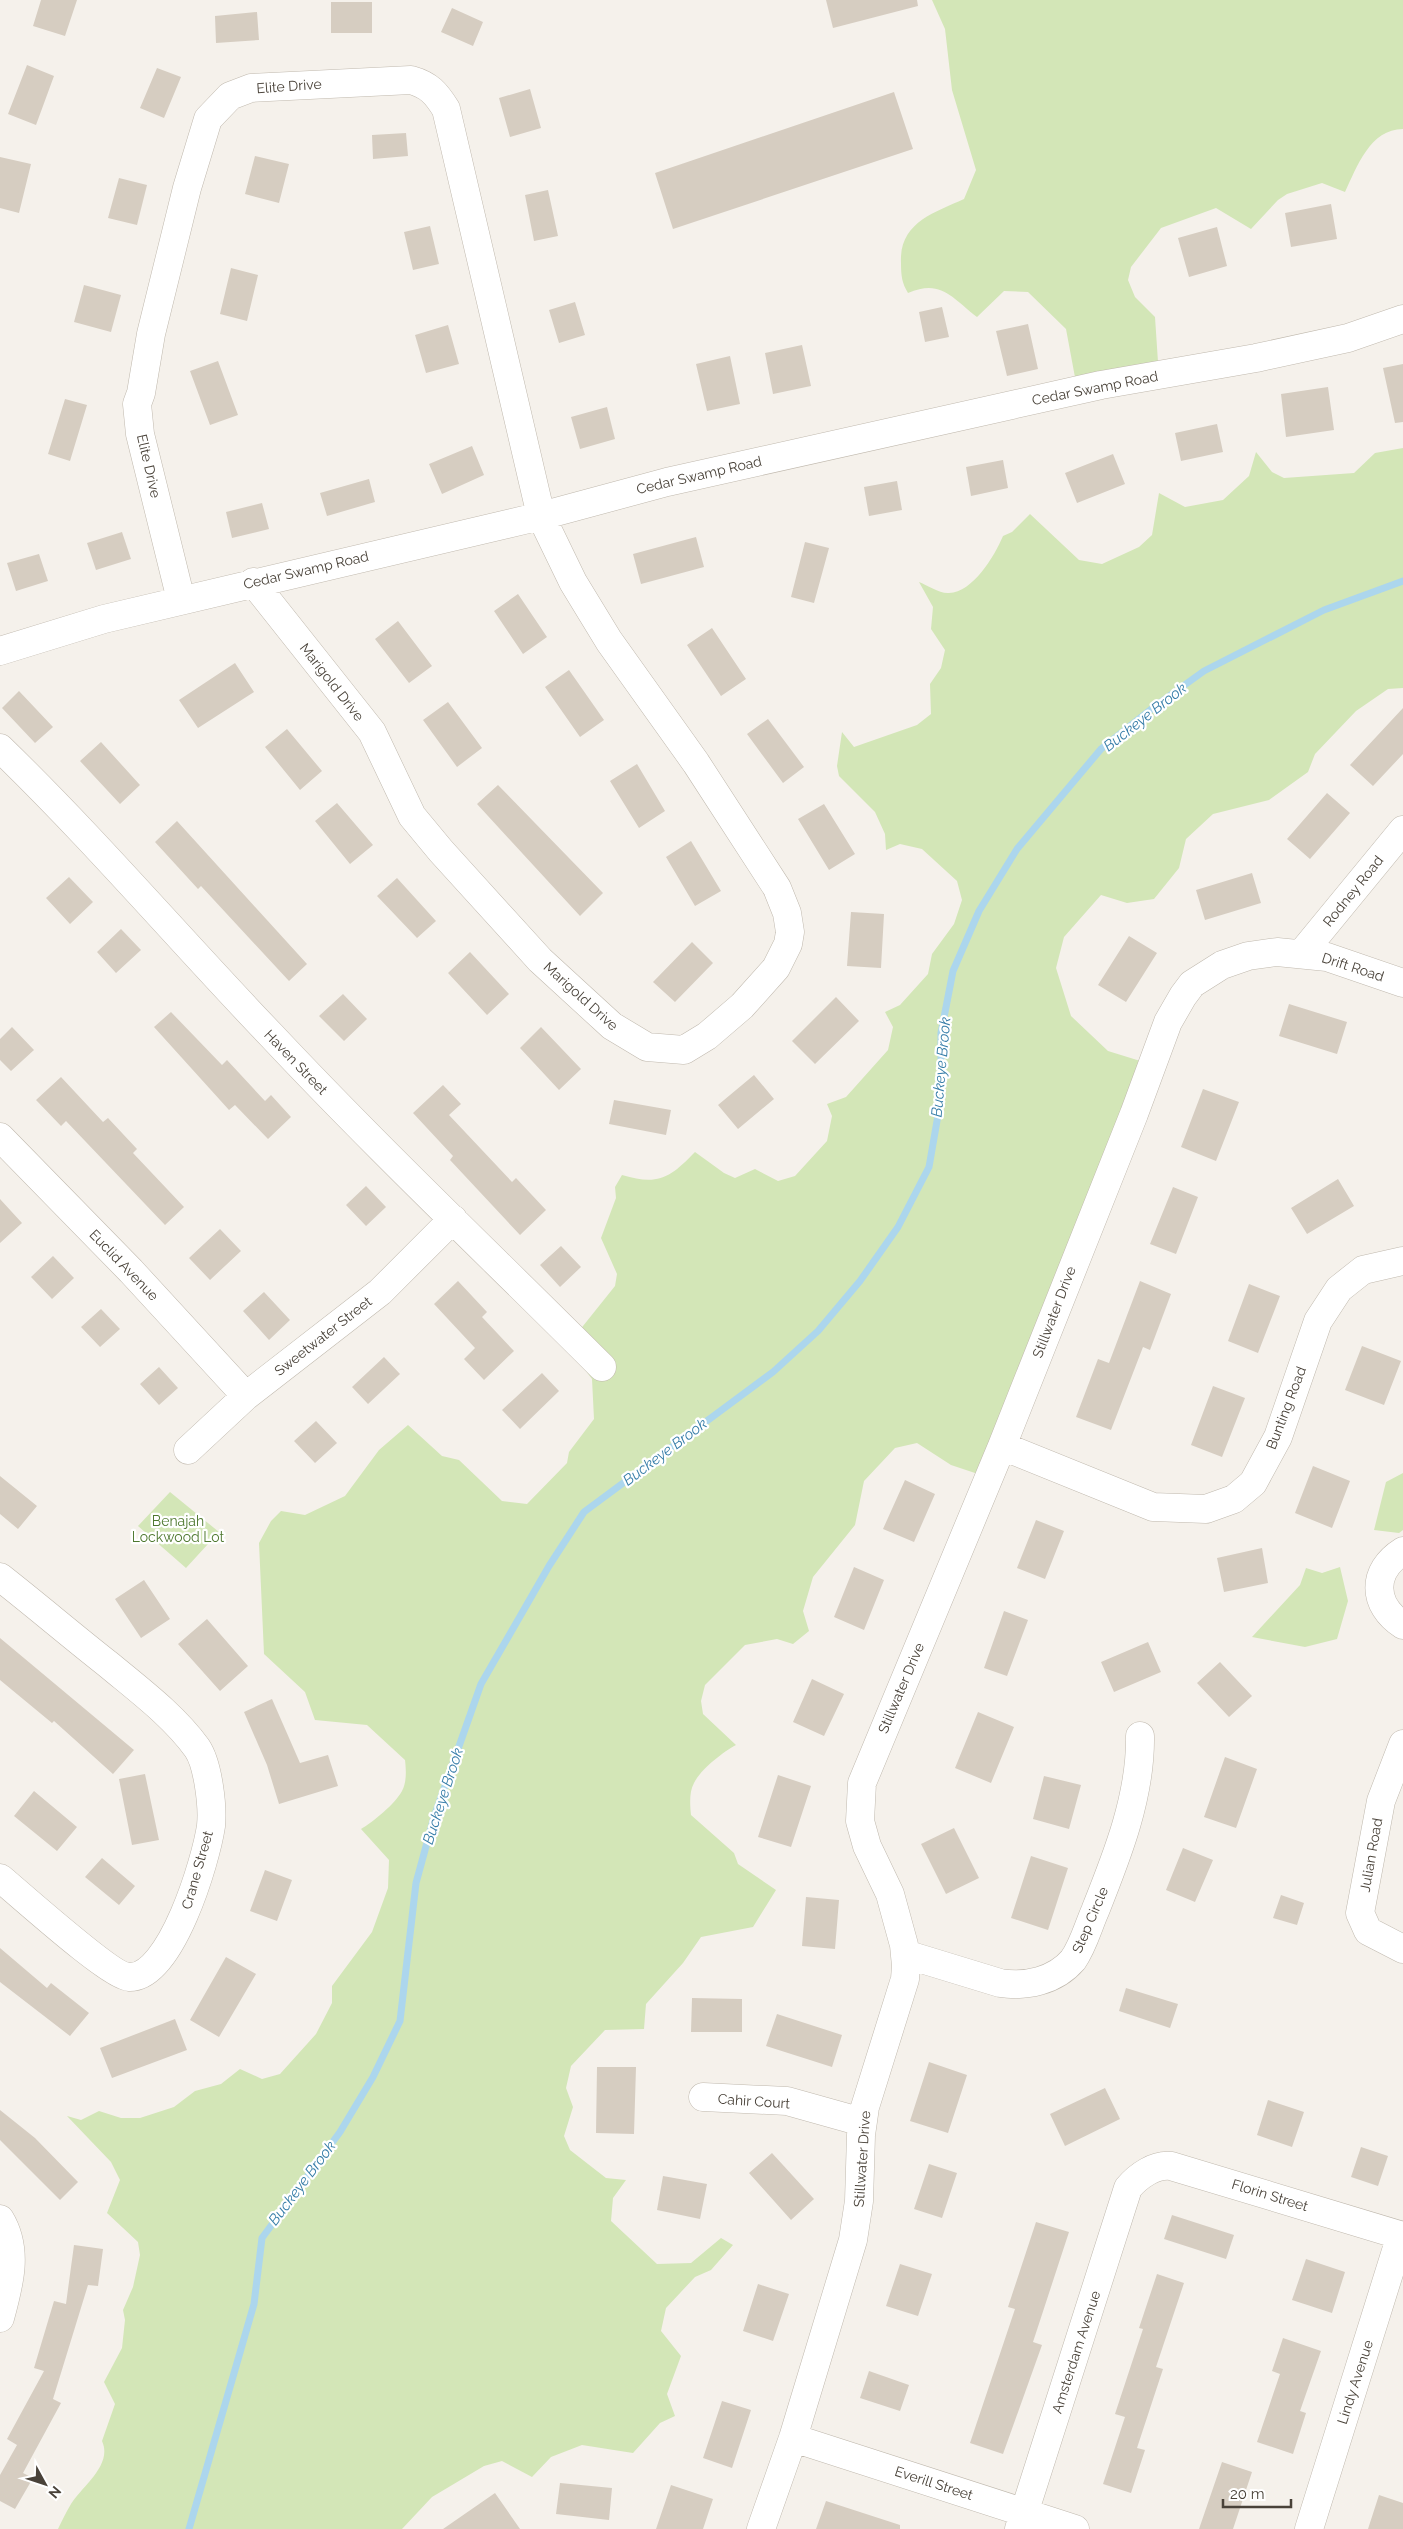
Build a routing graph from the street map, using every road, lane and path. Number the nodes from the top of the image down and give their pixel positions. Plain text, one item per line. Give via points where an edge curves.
1 (1403, 318) edge
2 (541, 516) junction
3 (254, 582) junction
4 (182, 600) junction
5 (0, 650) edge
6 (0, 748) edge
7 (1403, 830) edge
8 (1302, 953) junction
9 (1403, 983) edge
10 (0, 1137) edge
11 (454, 1219) junction
12 (1403, 1261) edge
13 (602, 1367) dead end
14 (246, 1396) junction
15 (1002, 1446) junction
16 (188, 1450) dead end
17 (1403, 1551) edge
18 (0, 1577) edge
19 (1403, 1626) edge
20 (1140, 1736) dead end
21 (1403, 1744) edge
22 (0, 1878) edge
23 (1403, 1949) edge
24 (905, 1954) junction
25 (703, 2098) dead end
26 (862, 2122) junction
27 (1137, 2177) joint
28 (0, 2219) edge
29 (1402, 2236) edge
30 (0, 2318) edge
31 (793, 2438) junction
32 (1022, 2521) edge
33 (760, 2529) edge
34 (1075, 2529) edge
35 (1309, 2529) edge

1 - 2 street, Cedar Swamp Road via 1348,338 992,408 667,482
2 - 3 street, Cedar Swamp Road
2 - 3 street, Marigold Drive via 572,582 730,814 777,888 788,913 788,944 767,980 707,1036 684,1050 647,1047 633,1040 594,1011 540,960 412,816 372,732
2 - 4 street, Elite Drive via 446,109 436,92 411,80 243,90 230,96 208,119 187,188 137,404 140,434
3 - 4 street, Cedar Swamp Road
4 - 5 street, Cedar Swamp Road
6 - 11 street, Haven Street via 56,802 271,1036
7 - 8 street, Rodney Road
8 - 9 street, Drift Road via 1327,957
8 - 15 street, Stillwater Drive via 1277,952 1222,964 1192,984 1174,1008
10 - 14 street, Euclid Avenue via 131,1271
11 - 13 street, Haven Street
11 - 14 street, Sweetwater Street via 380,1292
12 - 15 street, Bunting Road via 1363,1270 1339,1289 1318,1322 1278,1437 1253,1483 1234,1499 1206,1509 1154,1506
14 - 16 street, Sweetwater Street
15 - 24 street, Stillwater Drive via 862,1783 859,1809 862,1831 890,1894
17 - 19 street via 1384,1568 1379,1594 1388,1613
18 - 22 street, Crane Street via 139,1691 198,1750 209,1787 211,1824 189,1908 159,1958 142,1976 126,1977 101,1962
20 - 24 street, Step Circle via 1140,1763 1131,1811 1080,1947 1058,1973 1032,1984 1012,1985
21 - 23 street, Julian Road via 1381,1801 1360,1913 1368,1930
24 - 26 street, Stillwater Drive via 901,1995
25 - 26 street, Cahir Court via 787,2100
26 - 31 street, Stillwater Drive via 857,2224
27 - 29 street, Florin Street via 1164,2165 1171,2166
27 - 32 street, Amsterdam Avenue via 1128,2188
28 - 30 street via 9,2233 12,2260
29 - 35 street, Lindy Avenue
31 - 32 street, Everill Street
31 - 33 street, Stillwater Drive
32 - 34 street, Everill Street

